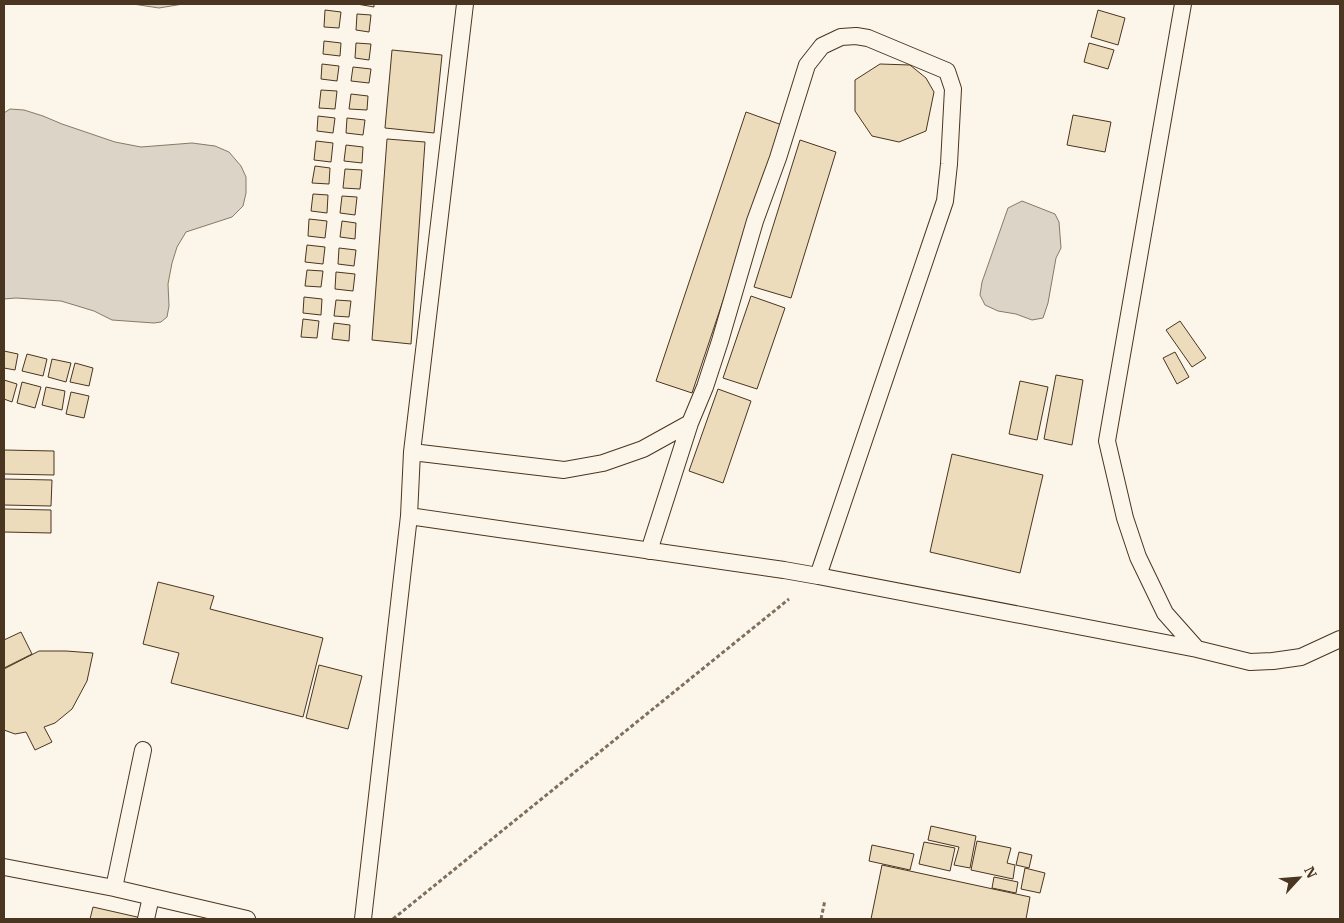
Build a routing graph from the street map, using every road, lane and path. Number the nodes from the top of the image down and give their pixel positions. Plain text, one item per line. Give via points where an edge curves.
1 (465, 4) edge
2 (1183, 4) edge
3 (690, 423) junction
4 (412, 452) junction
5 (409, 516) junction
6 (649, 550) junction
7 (818, 576) junction
8 (1340, 639) edge
9 (1197, 649) junction
10 (142, 750) dead end
11 (4, 866) edge
12 (114, 888) junction
13 (151, 897) junction
14 (825, 900) dead end
15 (146, 919) edge
16 (247, 919) edge
17 (363, 919) edge
18 (393, 919) edge
19 (821, 919) edge

1 - 4 lane
2 - 9 lane via 1107,441 1138,557 1165,613
3 - 4 lane via 643,449 603,463 564,470
3 - 6 lane
3 - 7 lane via 705,387 755,221 808,65 822,46 841,37 856,36 947,71 953,89 944,201
4 - 5 lane
5 - 6 lane
5 - 17 lane
6 - 7 lane
7 - 9 lane
7 - 18 path
8 - 9 lane via 1301,657 1273,661 1250,662
10 - 12 lane
11 - 12 lane
12 - 13 lane
13 - 15 lane
13 - 16 lane
14 - 19 path

